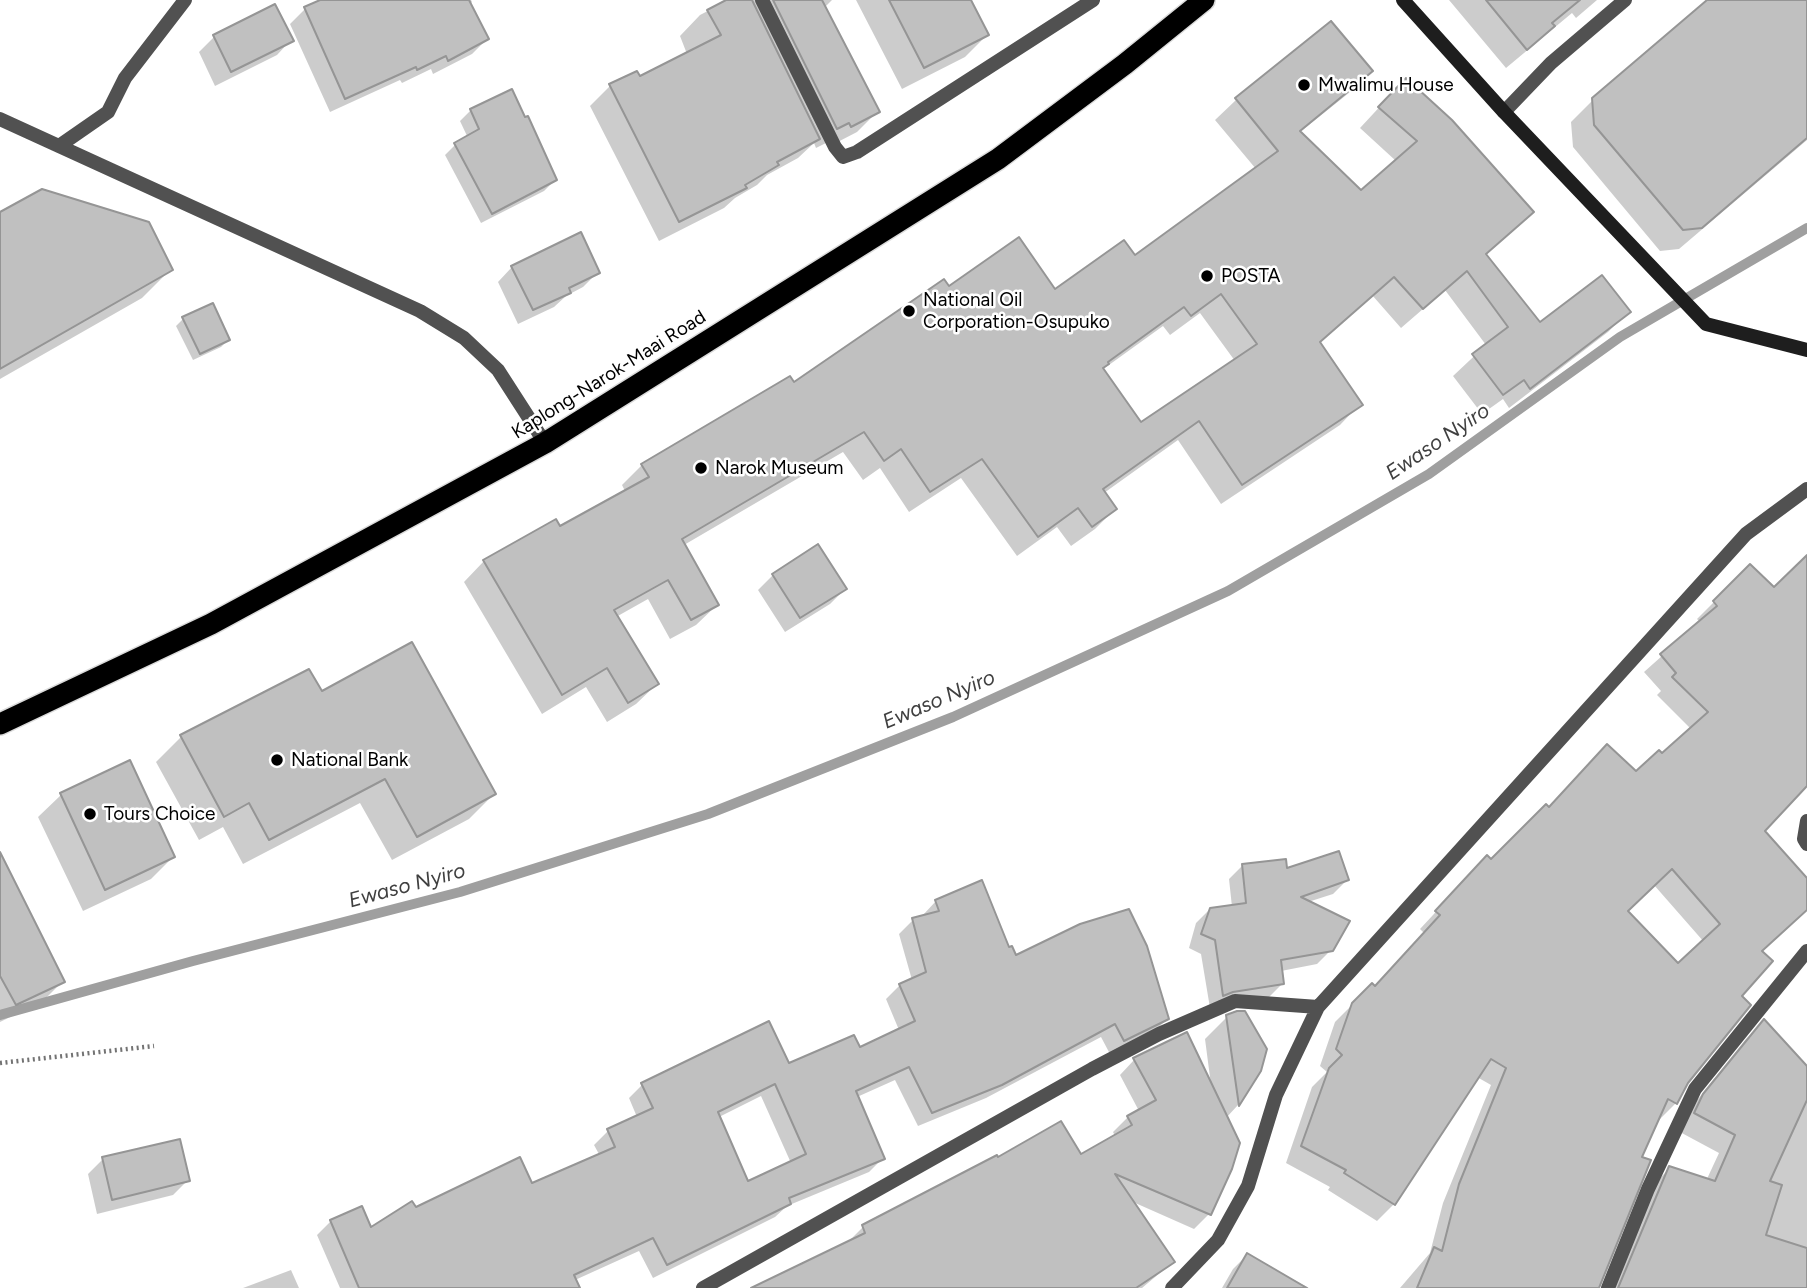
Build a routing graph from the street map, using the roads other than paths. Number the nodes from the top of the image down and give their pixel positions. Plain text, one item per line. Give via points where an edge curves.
1 (185, 0) edge
2 (762, 0) edge
3 (1093, 0) edge
4 (1204, 0) edge
5 (1403, 0) edge
6 (1625, 0) edge
7 (1504, 112) junction
8 (0, 119) edge
9 (59, 146) junction
10 (1807, 350) edge
11 (545, 443) junction
12 (1807, 489) edge
13 (0, 724) edge
14 (1807, 821) edge
15 (1807, 844) edge
16 (1807, 951) edge
17 (1318, 1007) junction
18 (703, 1288) edge
19 (1172, 1288) edge
20 (1608, 1288) edge

1 - 9 street via 125,78 108,112
2 - 3 street via 843,157
4 - 11 highway, Kaplong-Narok-Maai Road via 998,159
5 - 7 street
6 - 7 street via 1551,63
7 - 10 street via 1706,324
8 - 9 street
9 - 11 street via 420,311 464,338 498,370
11 - 13 highway, Kaplong-Narok-Maai Road via 211,624
12 - 17 street via 1746,534
14 - 15 street
16 - 20 street via 1695,1088
17 - 18 street via 1235,1001 1159,1034
17 - 19 street via 1276,1095 1248,1186 1218,1240

